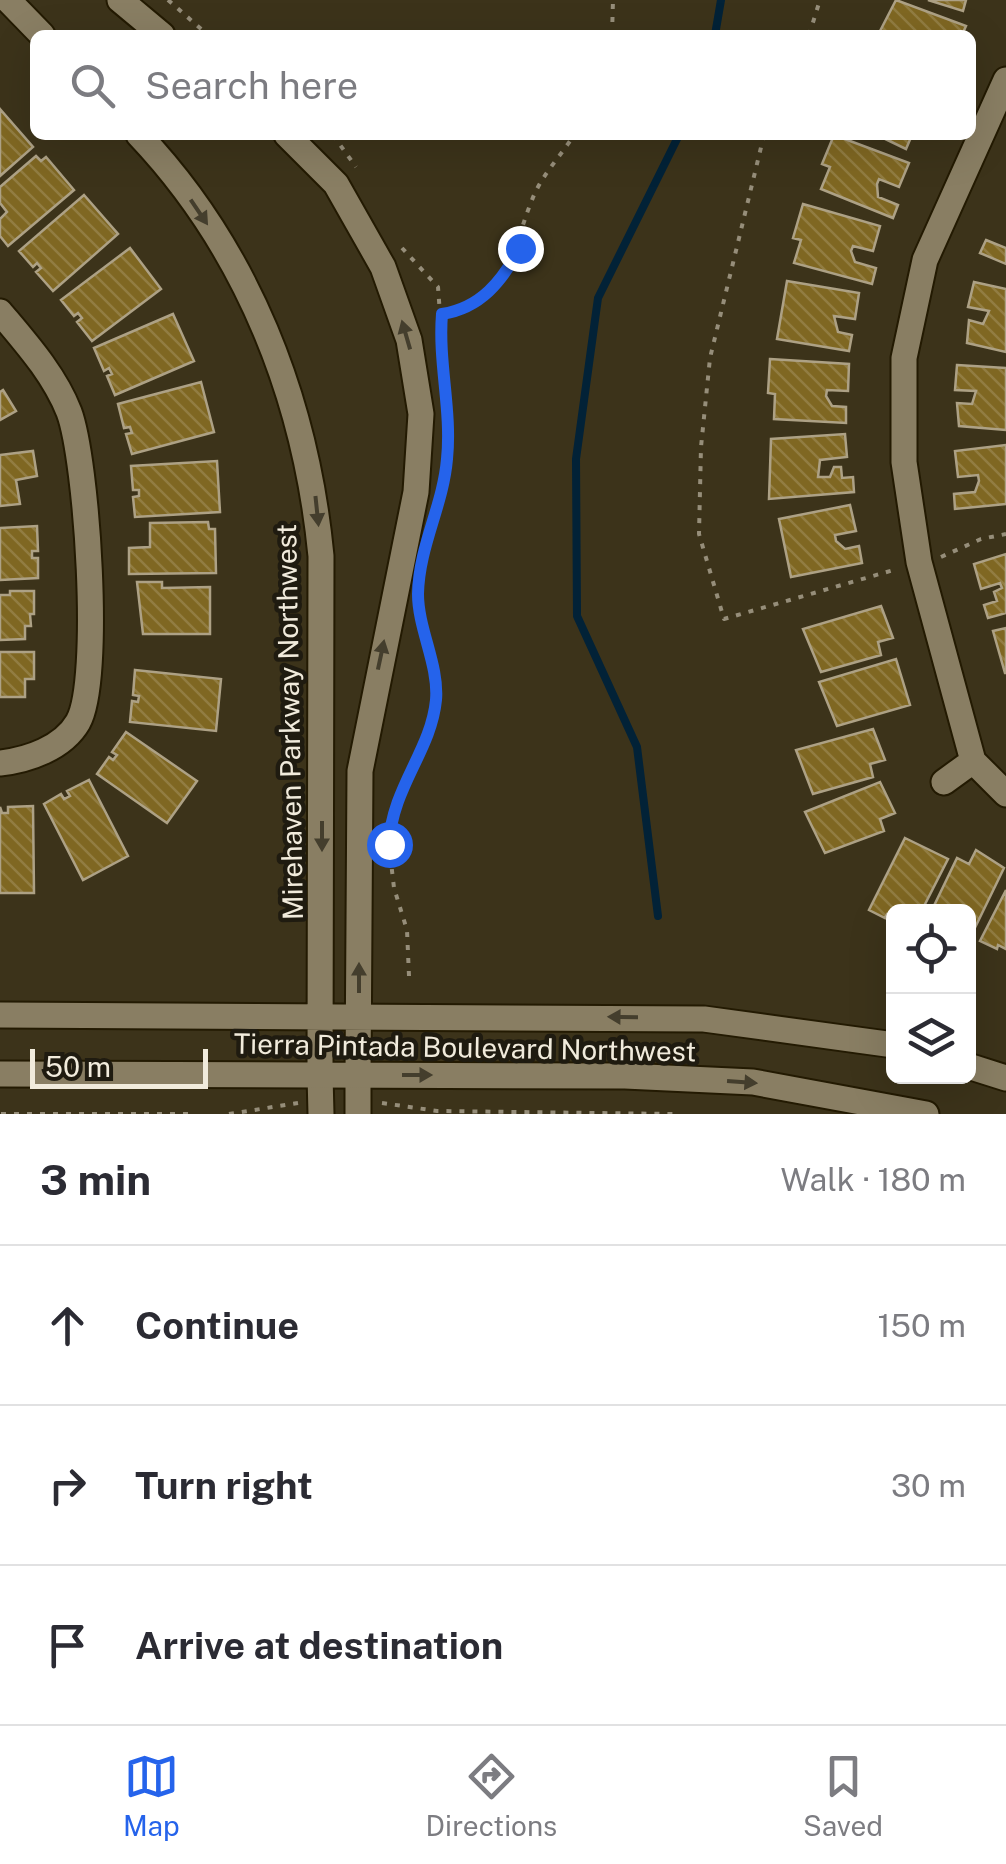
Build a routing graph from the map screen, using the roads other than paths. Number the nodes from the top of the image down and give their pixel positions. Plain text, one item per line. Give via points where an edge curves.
1 (8, 0) edge
2 (120, 0) edge
3 (37, 30) edge
4 (156, 30) edge
5 (1006, 81) edge
6 (143, 140) edge
7 (292, 140) edge
8 (0, 312) edge
9 (974, 761) junction
10 (0, 763) edge
11 (944, 782) dead end
12 (1006, 794) edge
13 (0, 1015) edge
14 (320, 1018) junction
15 (358, 1018) junction
16 (886, 1044) edge
17 (976, 1069) edge
18 (0, 1074) edge
19 (320, 1075) junction
20 (358, 1076) junction
21 (1006, 1078) edge
22 (314, 1108) edge
23 (370, 1109) edge
24 (926, 1114) edge

1 - 3 street
2 - 4 street
5 - 9 street via 925,260 904,358 904,462 919,562
6 -> 14 street, Mirehaven Parkway Northwest via 198,208 242,281 273,344 314,485 322,592
15 -> 7 street via 360,771 416,492 421,414 410,340 383,268 336,184
8 - 10 street via 42,362 79,442 88,692 78,723 55,744 24,760
9 - 11 street
9 - 12 street
13 - 14 street, Tierra Pintada Boulevard Northwest
14 - 15 street, Tierra Pintada Boulevard Northwest
14 - 19 street, Mirehaven Parkway Northwest
16 -> 15 street, Tierra Pintada Boulevard Northwest via 704,1018
15 - 20 street
17 - 21 street
18 - 19 street, Tierra Pintada Boulevard Northwest
19 - 20 street, Tierra Pintada Boulevard Northwest
19 - 22 street, Mirehaven Parkway Northwest
20 - 23 street
20 -> 24 street, Tierra Pintada Boulevard Northwest via 752,1082

